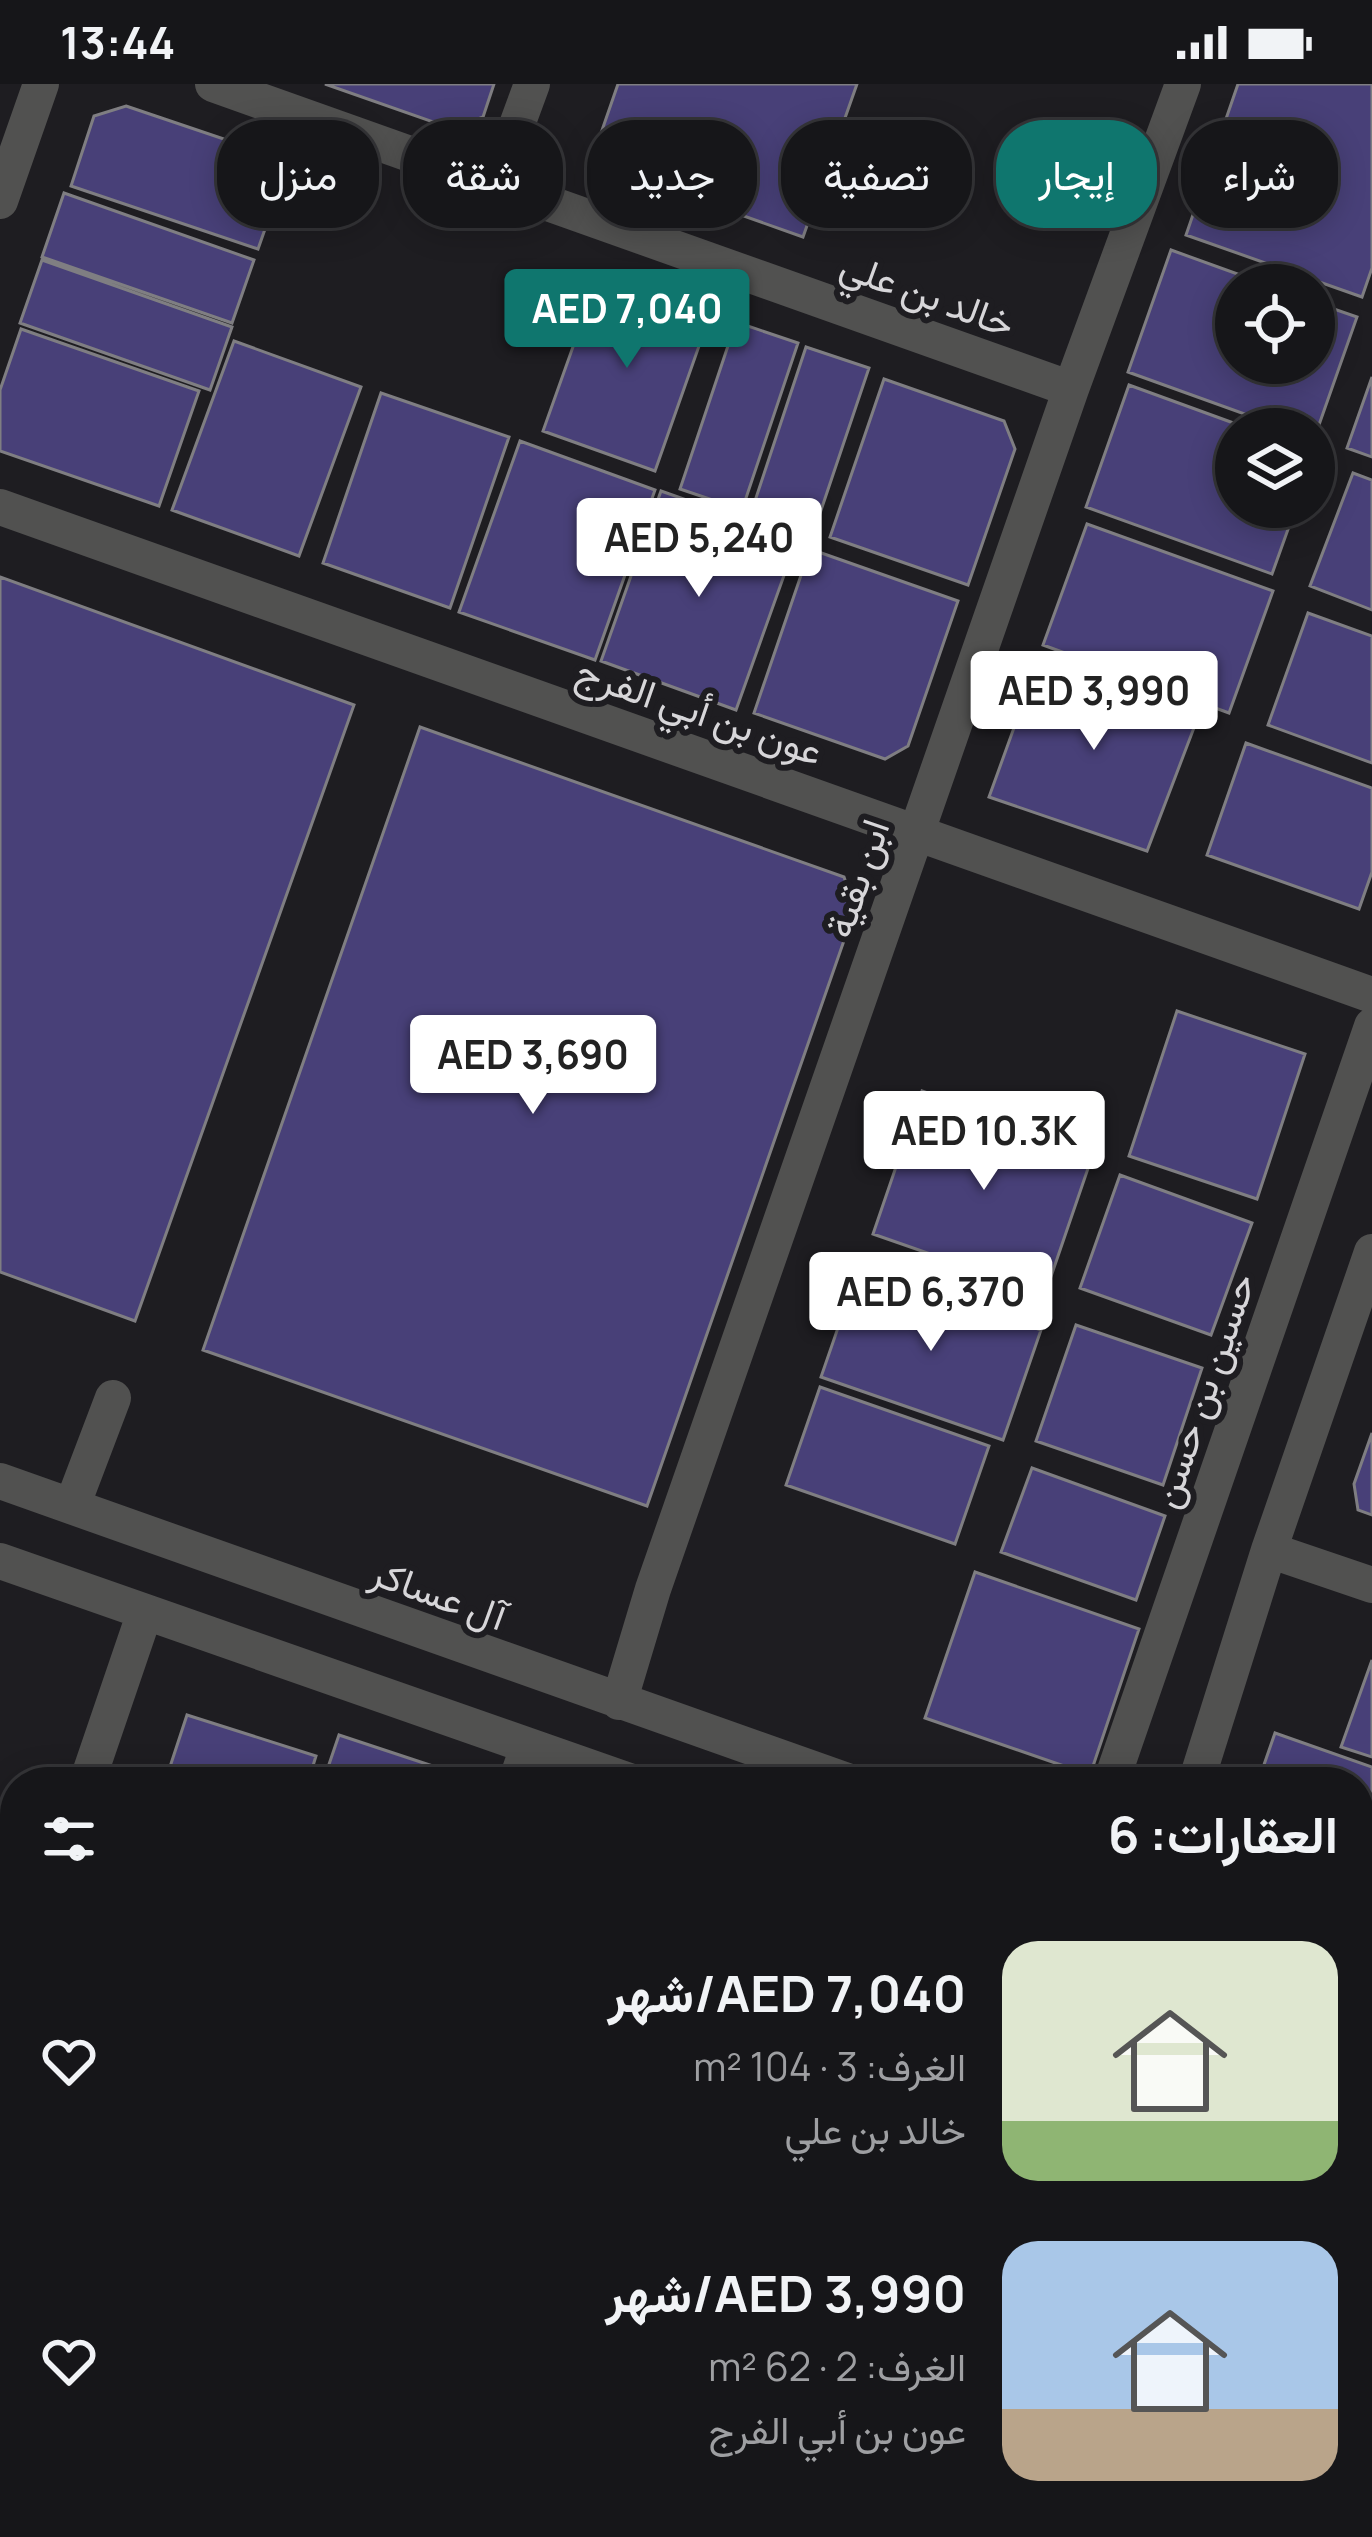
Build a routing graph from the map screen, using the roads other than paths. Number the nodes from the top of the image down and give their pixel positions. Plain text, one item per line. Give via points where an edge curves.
1 (41, 84) edge
2 (213, 84) edge
3 (532, 84) edge
4 (1183, 84) edge
5 (519, 120) edge
6 (403, 150) edge
7 (0, 201) edge
8 (563, 206) edge
9 (1071, 389) junction
10 (0, 507) edge
11 (917, 831) junction
12 (1372, 994) edge
13 (1372, 1026) edge
14 (1372, 1252) edge
15 (112, 1398) dead end
16 (0, 1481) edge
17 (72, 1506) junction
18 (1269, 1550) junction
19 (0, 1562) edge
20 (1372, 1585) edge
21 (146, 1612) junction
22 (619, 1702) junction
23 (528, 1747) junction
24 (92, 1767) edge
25 (521, 1767) edge
26 (587, 1767) edge
27 (807, 1767) edge
28 (1117, 1767) edge
29 (1201, 1767) edge

1 - 7 street
2 - 6 street, خالد بن علي
3 - 5 street
4 - 9 street, ابن بقية
8 - 9 street, خالد بن علي
9 - 11 street, ابن بقية
10 - 11 street, عون بن أبي الفرج
11 - 12 street, عون بن أبي الفرج
11 - 22 street, ابن بقية
13 - 28 street, حسين بن حسن
14 - 18 street
15 - 17 street
16 - 17 street, آل عساكر
17 - 22 street, آل عساكر
18 - 20 street
18 - 29 street
19 - 21 street
21 - 23 street
21 - 24 street
22 - 27 street, آل عساكر
23 - 25 street
23 - 26 street

